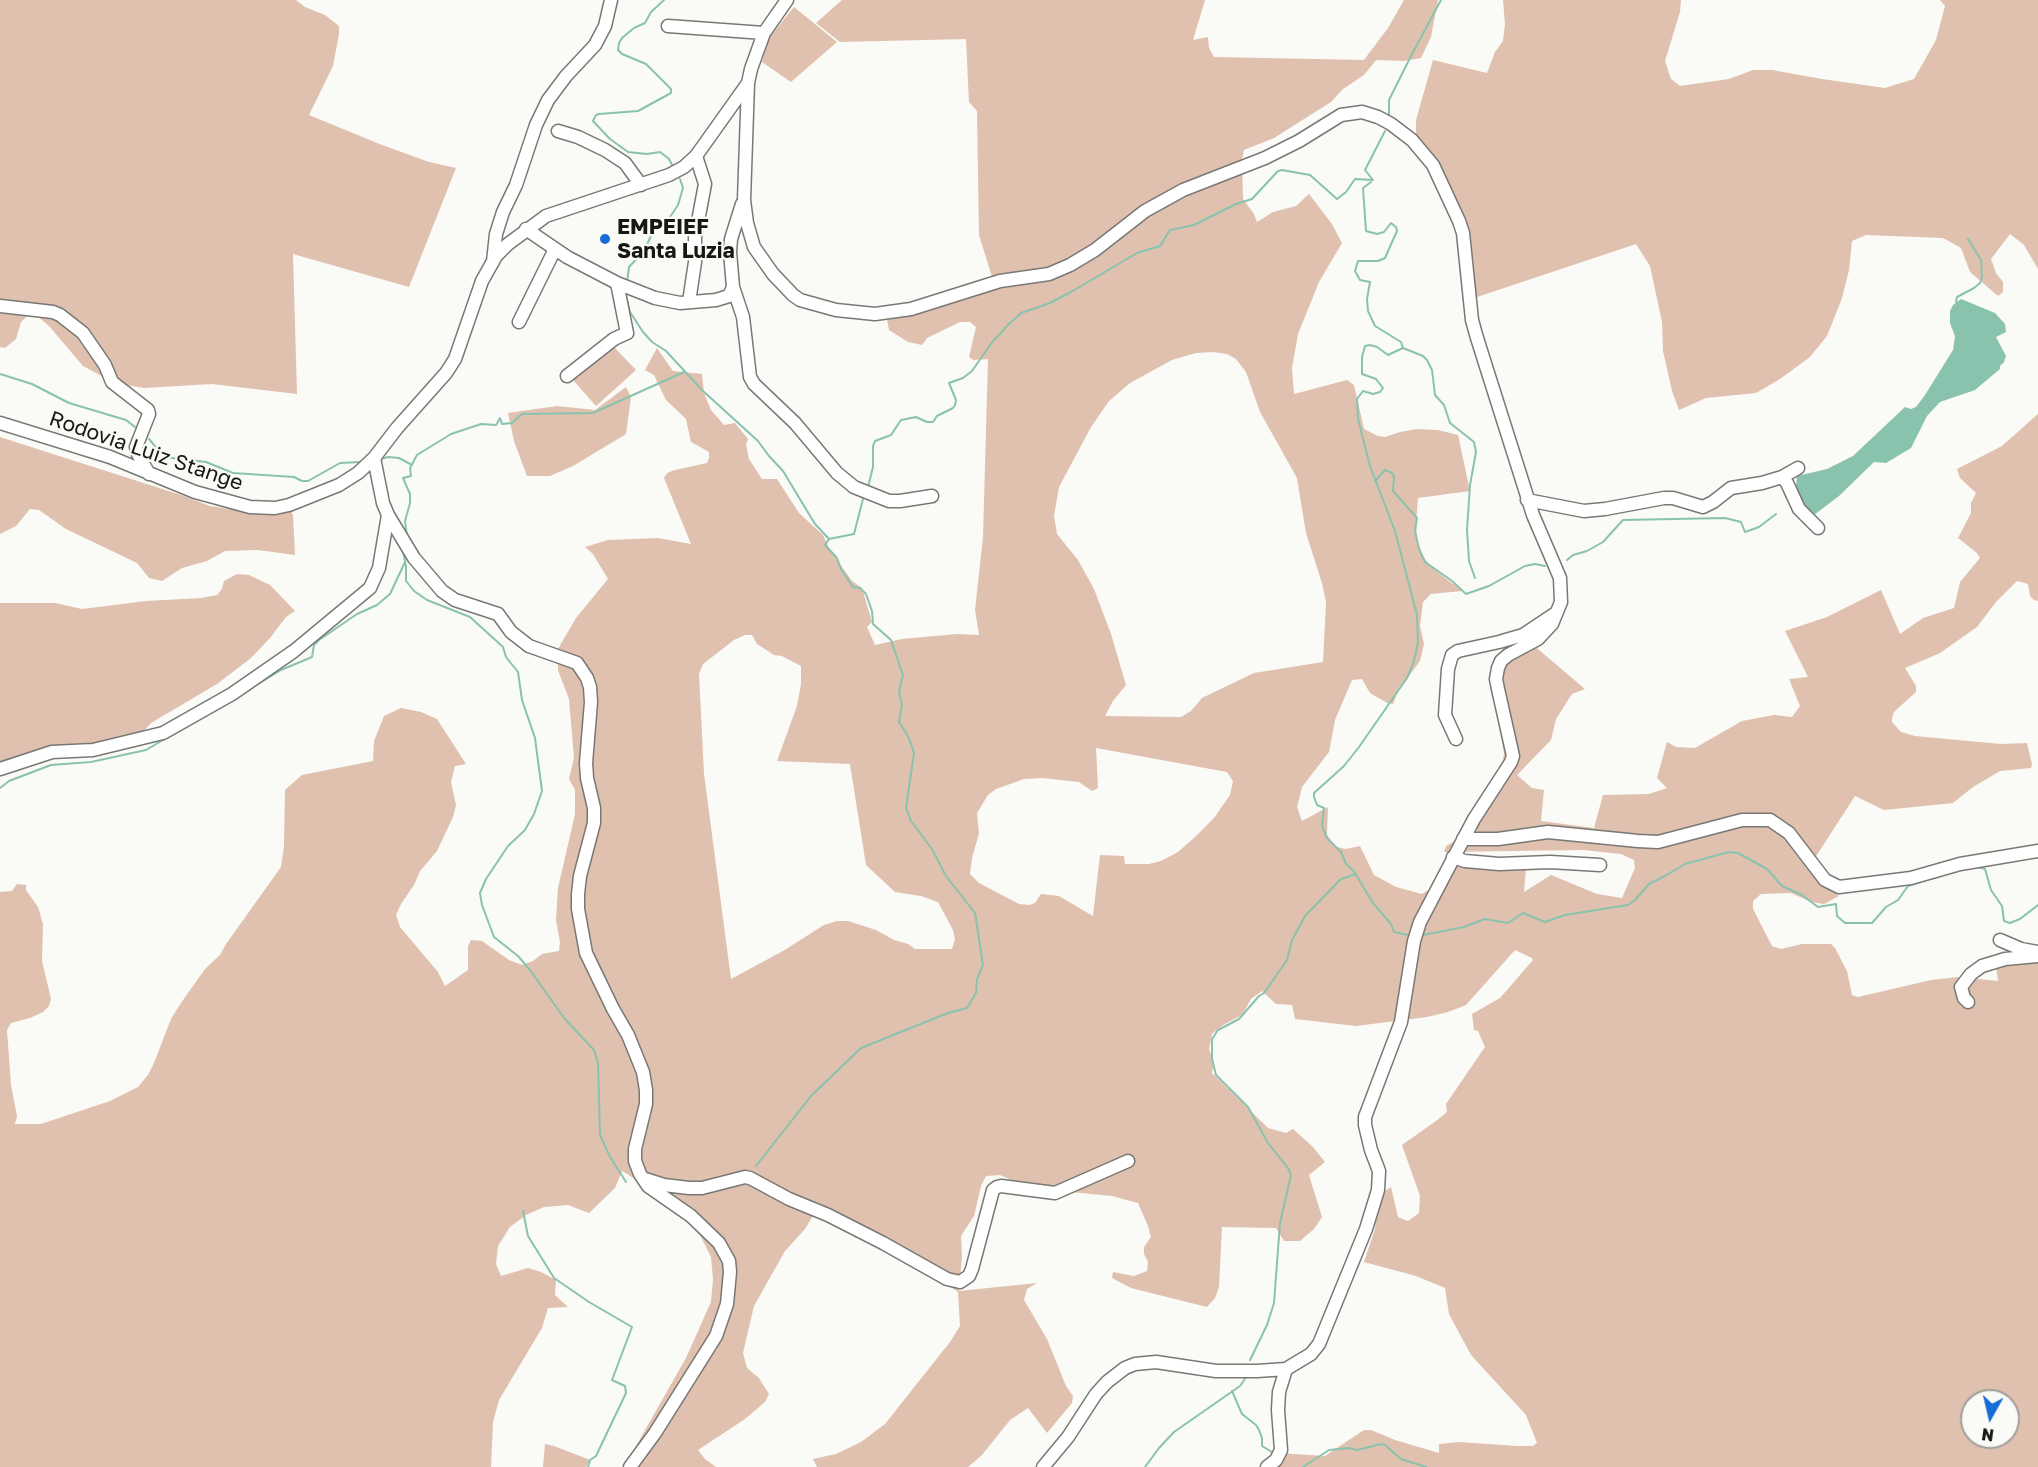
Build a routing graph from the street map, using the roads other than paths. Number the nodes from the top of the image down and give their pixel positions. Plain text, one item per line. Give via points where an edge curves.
1 (611, 0) edge
2 (787, 0) edge
3 (668, 26) dead end
4 (764, 33) junction
5 (748, 83) junction
6 (558, 131) dead end
7 (696, 156) junction
8 (641, 185) junction
9 (744, 200) junction
10 (526, 229) junction
11 (555, 249) junction
12 (493, 262) junction
13 (623, 285) junction
14 (733, 288) junction
15 (689, 303) junction
16 (0, 306) edge
17 (519, 322) dead end
18 (567, 376) dead end
19 (0, 423) edge
20 (374, 458) junction
21 (1798, 468) dead end
22 (149, 474) junction
23 (1782, 477) junction
24 (932, 496) dead end
25 (1527, 500) junction
26 (388, 515) junction
27 (1818, 528) dead end
28 (1557, 612) junction
29 (1456, 739) dead end
30 (0, 769) edge
31 (1463, 839) junction
32 (2038, 851) edge
33 (1453, 857) junction
34 (1600, 865) dead end
35 (2000, 940) dead end
36 (2038, 954) edge
37 (1968, 1002) dead end
38 (1128, 1161) dead end
39 (643, 1178) junction
40 (1286, 1369) junction
41 (630, 1467) edge
42 (1043, 1467) edge
43 (1267, 1467) edge

1 - 12 street via 596,45 562,81 536,125 496,234
2 - 4 street, Rodovia Luiz Stange
3 - 4 street
4 - 5 street, Rodovia Luiz Stange
5 - 7 street, Rodovia Luiz Stange
5 - 9 street
6 - 8 street via 606,150 625,164
7 - 8 street, Rodovia Luiz Stange via 669,175
7 - 15 street via 705,184
8 - 10 street, Rodovia Luiz Stange via 546,216
9 - 14 street via 731,239
9 - 25 street via 754,247 793,295 836,310 893,312 1000,281 1049,274 1070,266 1145,211 1183,190 1274,154 1341,115 1370,114 1420,148 1459,221 1472,320
10 - 11 street
10 - 12 street, Rodovia Luiz Stange
11 - 13 street
11 - 17 street
12 - 20 street, Rodovia Luiz Stange via 482,281 455,359
13 - 15 street via 655,298
13 - 18 street via 627,333
14 - 15 street via 729,296
14 - 24 street via 743,317 750,378 837,473 865,492 895,502
16 - 22 street via 53,312 83,333 105,364 112,382 148,410 136,447
19 - 22 street, Rodovia Luiz Stange via 110,457
20 - 22 street, Rodovia Luiz Stange via 339,485 275,508 231,502
20 - 26 street
21 - 23 street
23 - 25 street via 1731,488 1703,507 1664,498 1584,511
23 - 27 street via 1799,509
25 - 28 street via 1560,578 1561,602
26 - 30 street via 379,568 370,588 232,694 163,733 93,750 52,752
26 - 39 street via 414,558 442,591 455,600 498,614 523,642 577,663 587,678 591,702 586,763 594,823 580,876 578,909 586,953 643,1072 646,1104 635,1161
28 - 29 street via 1523,635 1452,655 1445,715
28 - 31 street via 1546,632 1501,661 1498,668 1498,689 1513,756
31 - 32 street via 1548,832 1658,842 1742,820 1770,820 1789,834 1825,880 1839,887 1911,878 1960,864
31 - 33 street
33 - 34 street via 1499,864
33 - 40 street via 1420,922 1401,1022 1365,1117 1380,1180 1373,1208 1319,1344 1311,1354
35 - 36 street
36 - 37 street via 1982,966 1961,987
38 - 39 street via 1055,1193 997,1187 972,1269 960,1282 947,1279 883,1242 750,1178 702,1188 664,1185
39 - 41 street via 719,1243 729,1261 730,1285 716,1336
40 - 42 street via 1216,1371 1156,1362 1125,1368 1096,1395
40 - 43 street via 1279,1392 1281,1450

